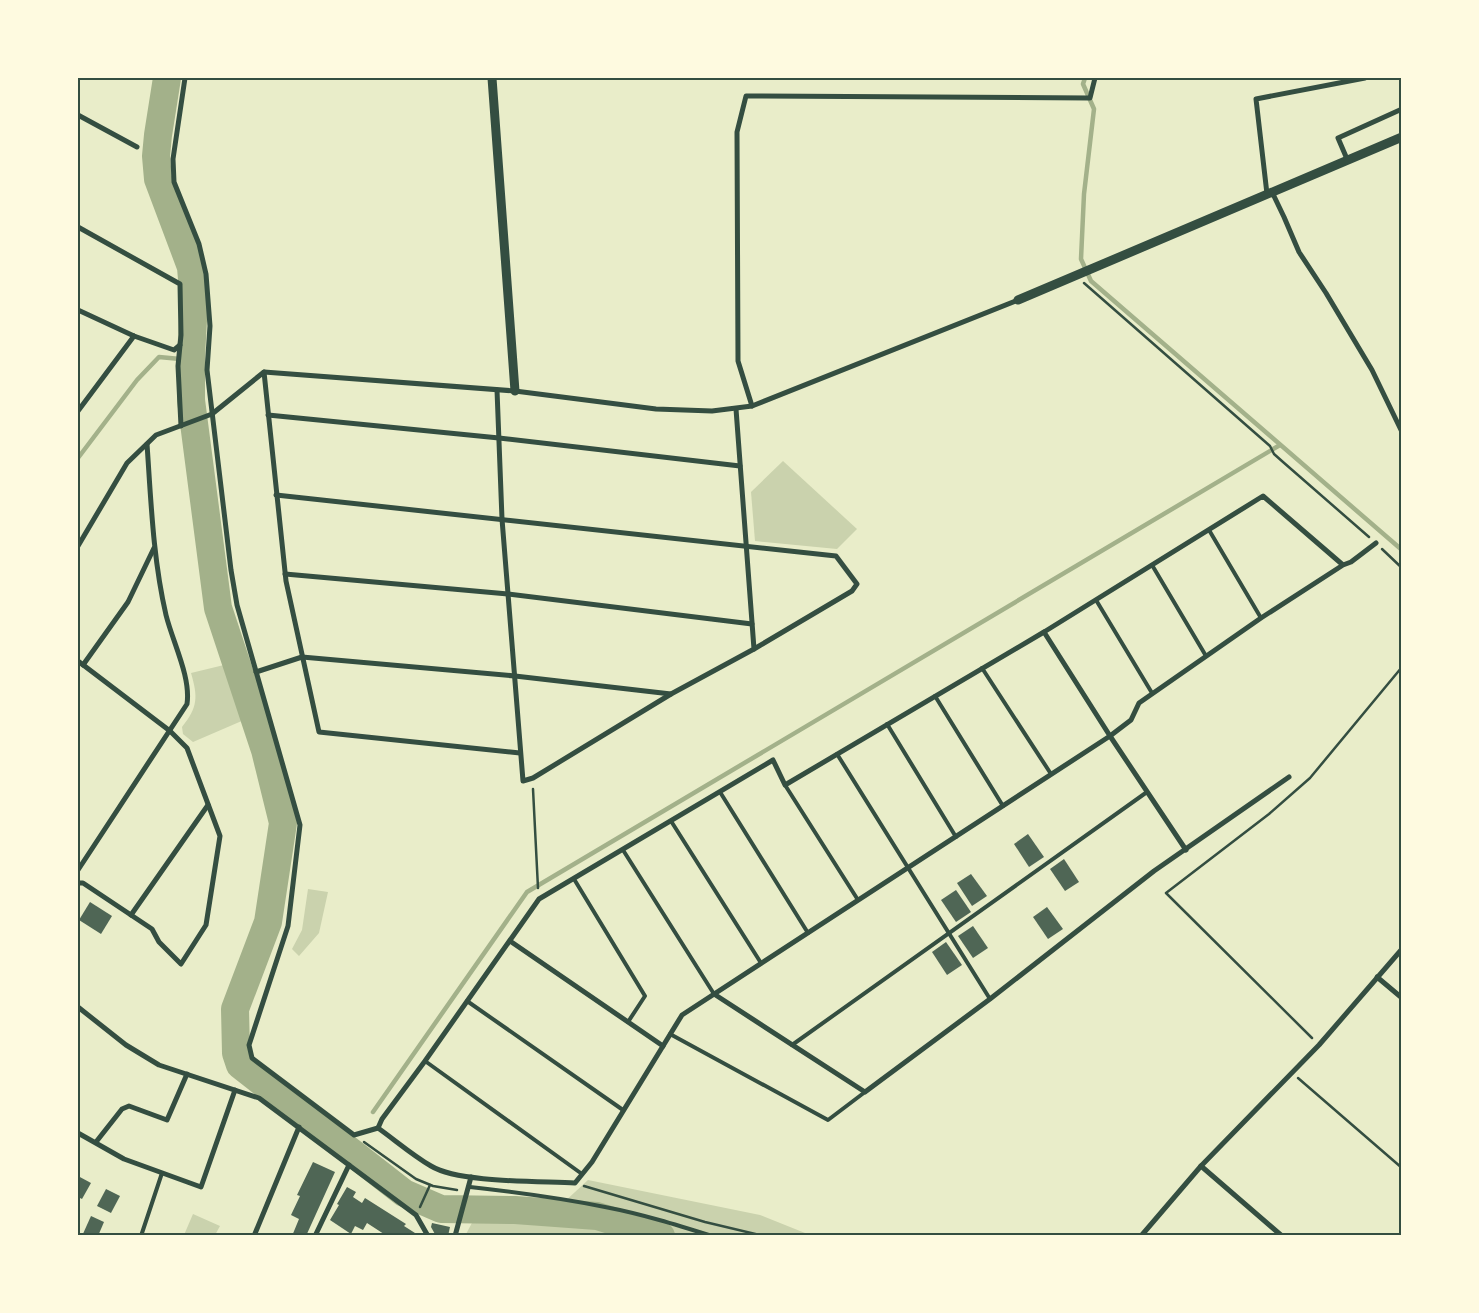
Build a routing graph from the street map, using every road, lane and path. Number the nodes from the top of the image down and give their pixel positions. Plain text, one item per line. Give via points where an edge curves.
1 (185, 78) edge
2 (492, 78) edge
3 (1095, 78) edge
4 (1365, 78) edge
5 (1402, 109) edge
6 (78, 115) edge
7 (1402, 137) edge
8 (137, 147) dead end
9 (1347, 159) junction
10 (1269, 193) junction
11 (78, 227) edge
12 (1075, 276) junction
13 (1018, 300) joint
14 (78, 310) edge
15 (134, 336) junction
16 (180, 345) junction
17 (264, 372) junction
18 (497, 390) junction
19 (515, 391) junction
20 (752, 406) junction
21 (736, 409) junction
22 (78, 411) edge
23 (212, 414) junction
24 (268, 415) junction
25 (180, 426) junction
26 (1402, 432) edge
27 (499, 438) junction
28 (147, 444) junction
29 (740, 466) junction
30 (276, 495) junction
31 (502, 519) junction
32 (1209, 530) junction
33 (1376, 543) junction
34 (78, 546) edge
35 (746, 546) junction
36 (155, 548) junction
37 (1152, 565) junction
38 (1343, 565) junction
39 (1402, 568) edge
40 (285, 574) junction
41 (508, 594) junction
42 (1096, 600) junction
43 (1261, 618) junction
44 (752, 624) junction
45 (1044, 632) junction
46 (754, 649) junction
47 (1206, 656) junction
48 (302, 657) junction
49 (78, 661) edge
50 (83, 665) junction
51 (1402, 667) edge
52 (982, 668) junction
53 (256, 672) junction
54 (515, 676) junction
55 (671, 694) junction
56 (1152, 694) junction
57 (935, 696) junction
58 (887, 724) junction
59 (170, 731) junction
60 (1110, 736) junction
61 (520, 753) junction
62 (837, 754) junction
63 (1051, 774) junction
64 (1289, 777) dead end
65 (533, 778) junction
66 (785, 785) junction
67 (720, 792) junction
68 (1147, 792) junction
69 (208, 805) junction
70 (1003, 806) junction
71 (671, 821) junction
72 (956, 837) junction
73 (622, 850) junction
74 (1186, 850) junction
75 (908, 868) junction
76 (78, 870) edge
77 (538, 877) dead end
78 (574, 879) junction
79 (78, 883) edge
80 (858, 900) junction
81 (131, 915) junction
82 (948, 932) junction
83 (808, 933) junction
84 (510, 941) junction
85 (1402, 949) edge
86 (761, 964) junction
87 (1378, 977) junction
88 (714, 994) junction
89 (1402, 998) edge
90 (990, 999) junction
91 (467, 1001) junction
92 (78, 1007) edge
93 (628, 1022) junction
94 (670, 1034) junction
95 (792, 1045) junction
96 (1319, 1045) junction
97 (663, 1046) junction
98 (425, 1061) junction
99 (1292, 1072) junction
100 (187, 1074) junction
101 (235, 1090) junction
102 (865, 1092) junction
103 (623, 1110) junction
104 (299, 1128) junction
105 (378, 1128) junction
106 (78, 1133) edge
107 (354, 1135) junction
108 (96, 1142) junction
109 (349, 1165) junction
110 (1201, 1166) junction
111 (1402, 1168) edge
112 (162, 1173) junction
113 (582, 1174) junction
114 (471, 1177) junction
115 (575, 1183) junction
116 (430, 1185) junction
117 (469, 1189) junction
118 (416, 1215) junction
119 (141, 1236) edge
120 (254, 1236) edge
121 (315, 1236) edge
122 (428, 1236) edge
123 (455, 1236) edge
124 (712, 1236) edge
125 (764, 1236) edge
126 (1141, 1236) edge
127 (1282, 1236) edge

1 - 23 street via 173,159 174,182 199,244 206,274 210,326 207,370
2 - 19 street
3 - 20 street via 1090,98 746,96 737,132 738,361
4 - 10 street via 1256,99
5 - 9 street via 1338,138
6 - 8 street
7 - 9 street
9 - 10 street
10 - 12 street
10 - 26 street via 1299,252 1372,370
11 - 16 street via 180,284
12 - 13 street
12 - 33 path
13 - 20 street
14 - 15 street
15 - 16 street via 174,350
15 - 22 street
16 - 25 street
17 - 18 street
17 - 23 street
17 - 24 street
18 - 19 street
18 - 27 street
19 - 21 street via 656,408
20 - 21 street
21 - 29 street
23 - 25 street
23 - 53 street via 230,570 236,605
24 - 27 street
24 - 30 street
25 - 28 street via 156,436
27 - 29 street
27 - 31 street
28 - 34 street via 127,464
28 - 36 street
29 - 35 street
30 - 31 street
30 - 40 street
31 - 35 street
31 - 41 street
32 - 37 street
32 - 38 street via 1263,496
32 - 43 lane
33 - 38 street
33 - 39 path
35 - 44 street
35 - 46 street via 836,556 857,584 852,592
36 - 50 street via 128,602
36 - 59 street via 166,616 188,688 187,704
37 - 42 street
37 - 47 lane
38 - 43 street
40 - 41 street
40 - 48 street
41 - 44 street
41 - 54 street
42 - 45 street
42 - 56 lane
43 - 47 street
44 - 46 street
45 - 52 street
45 - 60 street
46 - 55 street
47 - 56 street
48 - 53 street
48 - 54 street
48 - 61 street via 319,732
49 - 50 street
50 - 59 street
51 - 96 path via 1310,778 1269,814 1166,893
52 - 57 street
52 - 63 lane
53 - 107 street via 300,825 288,926 249,1045 252,1058
54 - 55 street
54 - 61 street
55 - 65 street
56 - 60 street via 1138,703 1131,720
57 - 58 street
57 - 70 lane
58 - 62 street
58 - 72 lane
59 - 69 street via 187,748
59 - 76 street
60 - 63 street
60 - 68 street
61 - 65 street via 523,781
62 - 66 street
62 - 75 lane
63 - 70 street
64 - 74 street
65 - 77 path
66 - 67 street via 772,760
66 - 80 lane
67 - 71 street
67 - 83 lane
68 - 74 street
68 - 82 lane
69 - 81 street
69 - 81 street via 220,836 206,925 181,964 158,942 152,929
70 - 72 street
71 - 73 street
71 - 86 lane
72 - 75 street
73 - 78 street
73 - 88 lane
74 - 90 street via 1154,871
75 - 80 street
75 - 82 lane
78 - 84 street via 539,900
78 - 93 lane via 645,996
79 - 81 street via 84,883
80 - 83 street
82 - 90 lane
82 - 95 lane
83 - 86 street
84 - 91 street
84 - 93 street
85 - 87 street
86 - 88 street
87 - 89 street
87 - 96 street
88 - 94 street via 682,1015
88 - 95 street
90 - 102 street
91 - 98 street
91 - 103 lane
92 - 100 street via 126,1045 159,1065
93 - 97 street
94 - 97 street
94 - 102 lane via 828,1120
95 - 102 street
96 - 99 street
97 - 103 street
98 - 105 street
98 - 113 lane
99 - 110 street
99 - 111 path
100 - 101 street
100 - 108 street via 167,1120 129,1106 122,1109
101 - 104 street via 259,1098
101 - 112 street via 201,1187
103 - 113 street
104 - 109 street
104 - 120 street
105 - 107 street
105 - 114 street via 432,1167
106 - 108 street
107 - 116 path via 416,1179
108 - 112 street via 124,1159
109 - 118 street
109 - 121 street
110 - 126 street
110 - 127 street
112 - 119 lane
113 - 115 street
114 - 115 street
114 - 117 street
115 - 125 path
116 - 117 path
116 - 118 path
117 - 123 street
117 - 124 lane via 561,1198 654,1218
118 - 122 street

